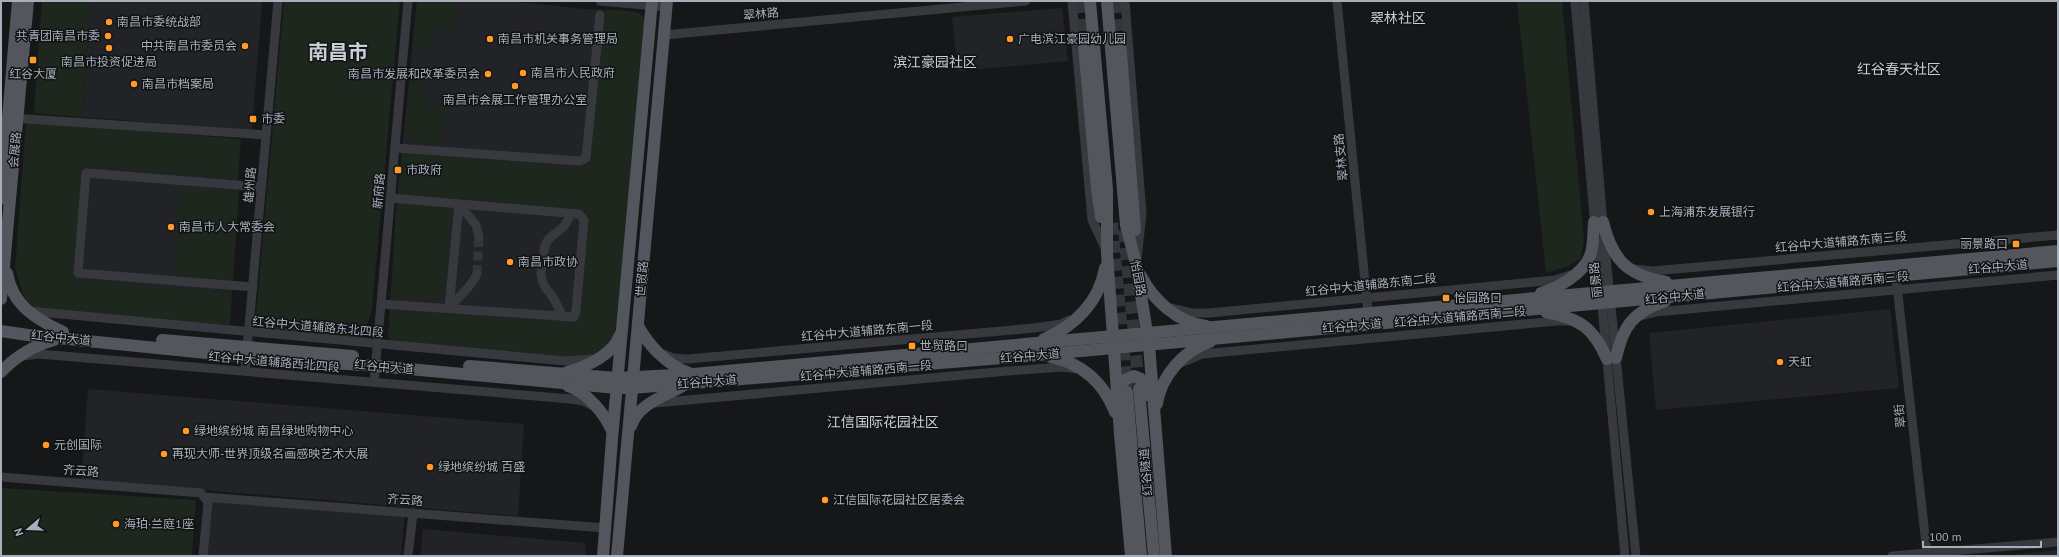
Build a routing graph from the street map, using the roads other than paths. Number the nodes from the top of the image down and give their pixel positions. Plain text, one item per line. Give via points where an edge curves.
1 (19, 1) edge
2 (278, 1) edge
3 (408, 1) edge
4 (600, 1) edge
5 (1026, 1) edge
6 (1072, 1) edge
7 (1090, 1) edge
8 (1107, 1) edge
9 (1125, 1) edge
10 (1337, 1) edge
11 (1575, 1) edge
12 (1584, 1) edge
13 (652, 4) edge
14 (667, 4) edge
15 (600, 15) dead end
16 (664, 35) junction
17 (1120, 41) tunnel mouth
18 (1084, 46) tunnel mouth
19 (13, 118) junction
20 (266, 135) junction
21 (395, 148) junction
22 (262, 187) junction
23 (390, 198) junction
24 (1, 199) edge
25 (458, 204) junction
26 (571, 214) junction
27 (1599, 222) junction
28 (2058, 235) edge
29 (479, 237) tunnel mouth
30 (2058, 250) edge
31 (544, 251) tunnel mouth
32 (1108, 253) junction
33 (5, 260) junction
34 (2058, 261) edge
35 (1136, 264) junction
36 (1627, 267) junction
37 (1577, 272) junction
38 (477, 274) tunnel mouth
39 (541, 274) tunnel mouth
40 (2058, 274) edge
41 (1896, 277) junction
42 (252, 287) junction
43 (1898, 289) junction
44 (1605, 290) junction
45 (1679, 290) junction
46 (1366, 297) junction
47 (1527, 298) junction
48 (1, 299) edge
49 (381, 304) junction
50 (1606, 304) junction
51 (449, 308) junction
52 (1166, 308) junction
53 (1531, 310) junction
54 (29, 311) junction
55 (1368, 312) junction
56 (1082, 315) junction
57 (563, 317) junction
58 (1632, 319) junction
59 (1, 323) edge
60 (1584, 324) junction
61 (623, 326) junction
62 (638, 326) junction
63 (1, 331) edge
64 (1223, 332) junction
65 (248, 333) junction
66 (61, 335) junction
67 (1149, 339) junction
68 (1114, 342) junction
69 (1034, 343) junction
70 (377, 344) junction
71 (654, 350) junction
72 (247, 352) junction
73 (604, 355) junction
74 (18, 356) junction
75 (1028, 356) junction
76 (1611, 358) junction
77 (376, 362) junction
78 (1174, 366) junction
79 (245, 371) junction
80 (1, 372) edge
81 (1088, 373) junction
82 (558, 378) junction
83 (690, 379) junction
84 (374, 382) junction
85 (617, 383) junction
86 (632, 383) junction
87 (646, 405) junction
88 (599, 409) junction
89 (1155, 417) junction
90 (612, 432) junction
91 (1120, 434) junction
92 (628, 437) junction
93 (1, 477) edge
94 (206, 499) junction
95 (413, 513) junction
96 (605, 528) junction
97 (2058, 542) edge
98 (1927, 553) junction
99 (202, 556) edge
100 (408, 556) edge
101 (603, 556) edge
102 (617, 556) edge
103 (1131, 556) edge
104 (1141, 556) edge
105 (1154, 556) edge
106 (1166, 556) edge
107 (1626, 556) edge
108 (1636, 556) edge
109 (1892, 556) edge

1 - 19 main road, 会展路
2 - 20 street, 雄州路
3 - 21 street, 新府路
4 - 13 street
5 - 16 street, 翠林路
6 - 32 street via 1092,220
7 - 32 main road via 1107,189
8 - 35 main road, 怡园路 via 1126,225
9 - 35 street via 1142,214
10 - 46 street, 翠林支路
11 - 27 street, 丽景路
12 - 27 street, 丽景路
13 - 14 street
13 - 61 main road, 世贸路
14 - 16 main road, 世贸路
15 - 21 street via 586,158 580,162
16 - 62 main road, 世贸路
17 - 35 main road
18 - 32 main road via 1097,189
19 - 20 street
19 - 24 main road, 会展路
19 - 33 main road, 会展路
20 - 22 street, 雄州路
21 - 23 street, 新府路
22 - 42 street, 雄州路
22 - 42 street via 86,173 78,273
23 - 25 street
23 - 49 street, 新府路
25 - 26 street
25 - 29 street via 476,225
25 - 51 street
26 - 31 street via 566,225 545,244
26 - 57 street via 579,214 584,220 576,311 574,318
27 - 36 main road via 1612,251
27 - 37 main road via 1590,256
27 - 44 street, 丽景路
28 - 36 street, 红谷中大道辅路东南三段 via 1652,271
30 - 45 main road, 红谷中大道
32 - 56 main road via 1103,279
32 - 68 main road
33 - 48 main road, 会展路
33 - 54 main road via 12,292
34 - 41 main road, 红谷中大道
35 - 52 main road via 1148,288
35 - 67 main road, 怡园路
36 - 45 main road
37 - 46 street, 红谷中大道辅路东南二段 via 1555,280
37 - 47 main road via 1546,291
38 - 51 street via 470,288
39 - 57 street via 546,290 554,298
40 - 43 street, 红谷中大道辅路西南三段
41 - 43 street, 翠街
41 - 45 main road, 红谷中大道
42 - 65 street, 雄州路
43 - 58 street, 红谷中大道辅路西南三段 via 1656,312
43 - 98 street, 翠街
44 - 45 main road, 红谷中大道
44 - 47 main road, 红谷中大道
44 - 50 street, 丽景路
45 - 50 main road, 红谷中大道
45 - 58 main road
46 - 52 street, 红谷中大道辅路东南二段 via 1209,313
46 - 55 street, 翠林支路
47 - 55 main road, 红谷中大道
49 - 51 street
49 - 70 street, 新府路
50 - 53 main road, 红谷中大道
50 - 76 street, 丽景路
51 - 57 street
52 - 64 main road via 1184,319
53 - 60 main road via 1559,315
53 - 64 main road, 红谷中大道
54 - 65 street, 红谷中大道辅路东北四段
54 - 66 main road
55 - 64 main road, 红谷中大道
56 - 69 main road via 1068,327
56 - 71 street, 红谷中大道辅路东南一段 via 1061,324 1034,328 696,358 673,358
58 - 76 main road
59 - 66 main road, 红谷中大道
60 - 76 main road
60 - 78 street, 红谷中大道辅路西南二段 via 1556,321 1202,354
61 - 73 main road via 618,340
61 - 85 main road, 世贸路
62 - 71 main road
62 - 86 main road, 世贸路
63 - 66 main road, 红谷中大道
64 - 67 main road, 红谷中大道
64 - 78 main road via 1188,353
65 - 70 street, 红谷中大道辅路东北四段
65 - 72 street, 雄州路
66 - 72 main road, 红谷中大道
66 - 74 main road
67 - 68 main road, 红谷中大道
67 - 89 main road, 怡园路
68 - 69 main road, 红谷中大道
68 - 75 main road, 红谷中大道
68 - 91 main road
69 - 83 main road, 红谷中大道
70 - 73 street, 红谷中大道辅路东北四段 via 565,361 587,360
70 - 77 street, 新府路
71 - 83 main road
72 - 77 main road, 红谷中大道
72 - 79 street, 雄州路
73 - 82 main road
74 - 79 street, 红谷中大道辅路西北四段 via 39,354
74 - 80 main road
75 - 81 main road via 1059,359
75 - 83 main road, 红谷中大道
76 - 107 street, 丽景路
76 - 108 street, 丽景路
77 - 82 main road, 红谷中大道
77 - 84 street, 新府路
78 - 89 main road via 1158,398
79 - 84 street, 红谷中大道辅路西北四段
81 - 87 street, 红谷中大道辅路西南一段 via 1062,367 674,400
81 - 91 main road via 1101,385 1110,400 1117,416
82 - 85 main road, 红谷中大道
82 - 88 main road via 577,389
83 - 86 main road, 红谷中大道
83 - 87 main road
84 - 88 street, 红谷中大道辅路西北四段 via 571,399 583,401
85 - 86 main road, 红谷中大道
85 - 90 main road, 世贸路
86 - 92 main road, 世贸路
87 - 92 main road via 633,420
88 - 90 main road via 606,417
89 - 91 main road via 1141,379 1134,376 1122,380
89 - 106 main road, 怡园路
90 - 96 main road, 世贸路
91 - 103 main road
92 - 102 main road, 世贸路
93 - 94 street, 齐云路 via 201,493
94 - 95 street, 齐云路
94 - 99 street
95 - 96 street, 齐云路
95 - 100 street
96 - 101 main road, 世贸路
97 - 98 street
98 - 109 street
104 - 105 main road, 红谷隧道 via 1133,390

